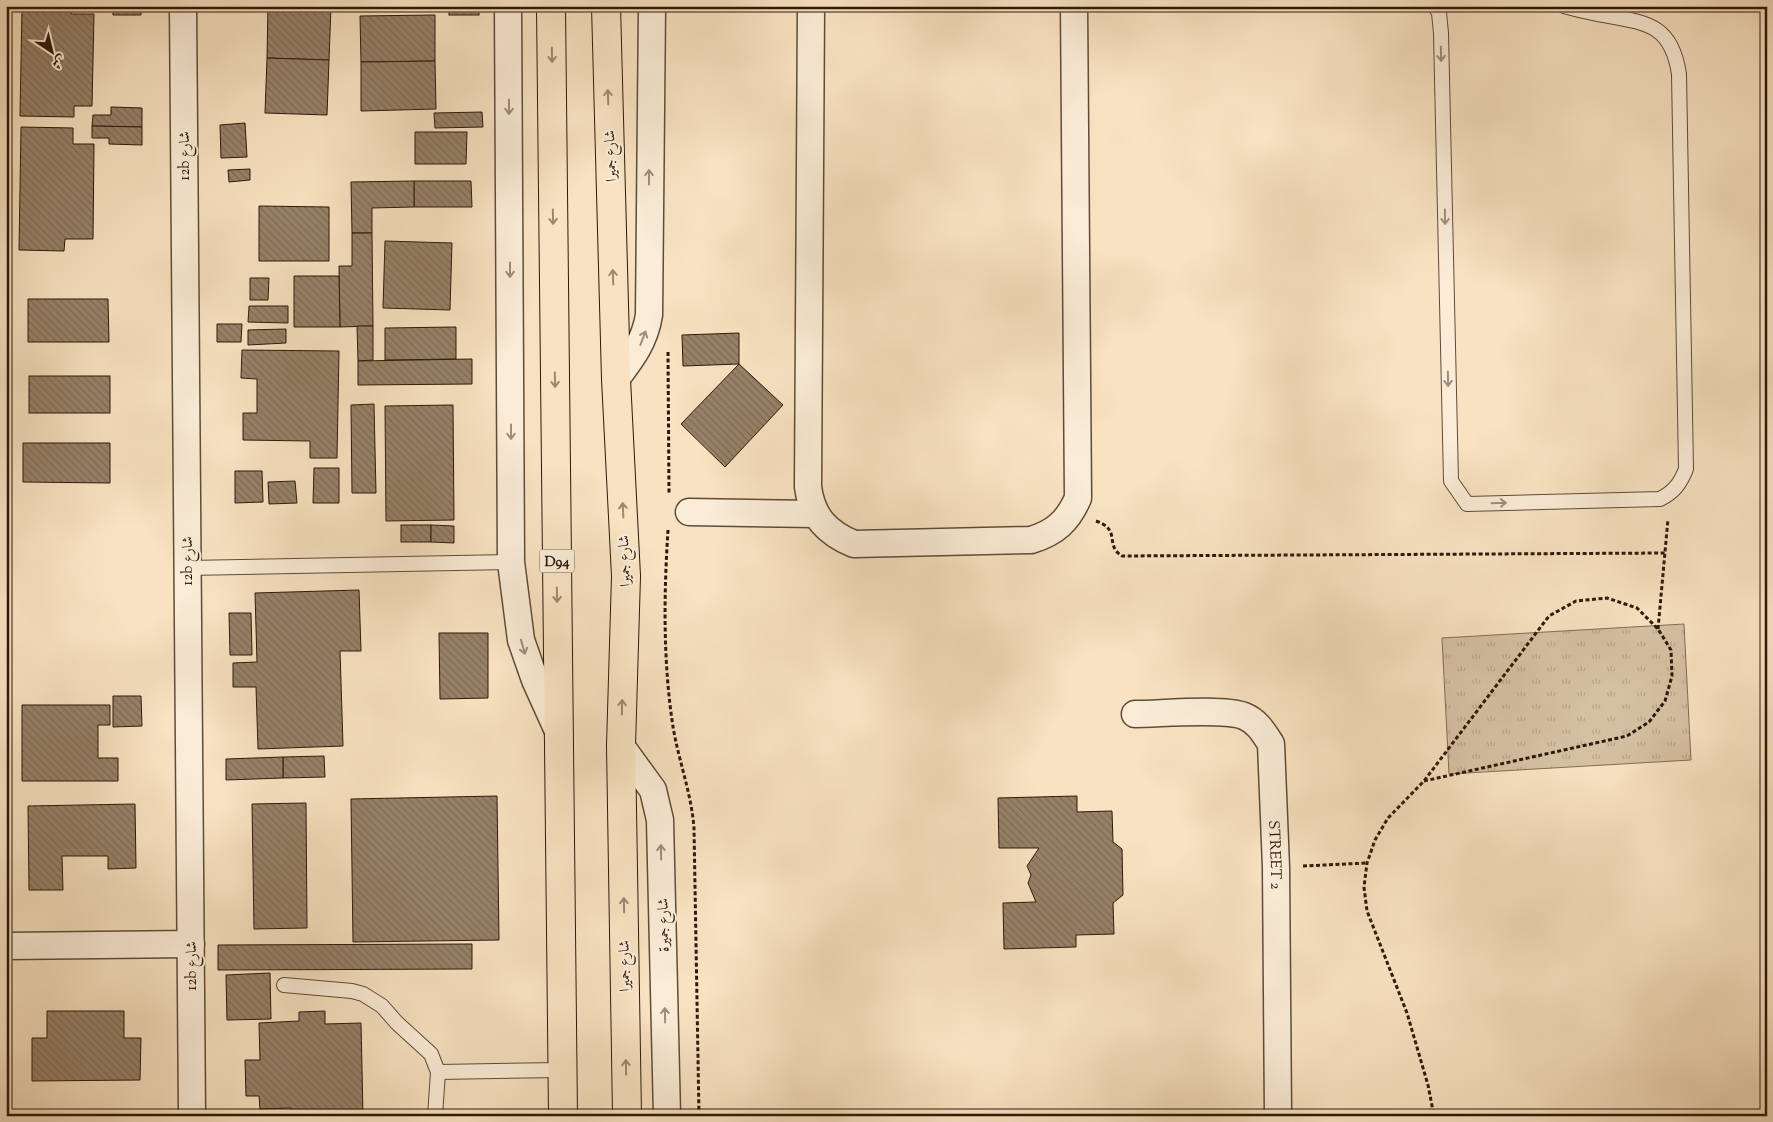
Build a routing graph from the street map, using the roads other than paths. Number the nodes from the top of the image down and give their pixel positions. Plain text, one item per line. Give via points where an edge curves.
1 (183, 6) edge
2 (508, 6) edge
3 (551, 6) edge
4 (606, 6) edge
5 (620, 6) edge
6 (652, 6) edge
7 (811, 6) edge
8 (1074, 6) edge
9 (1435, 6) edge
10 (1564, 6) edge
11 (606, 44) junction
12 (616, 379) junction
13 (815, 514) junction
14 (679, 517) road end
15 (511, 562) junction
16 (187, 568) junction
17 (1135, 714) dead end
18 (558, 731) junction
19 (621, 746) junction
20 (191, 944) junction
21 (6, 946) edge
22 (284, 985) dead end
23 (562, 1070) junction
24 (438, 1072) junction
25 (192, 1116) edge
26 (435, 1116) edge
27 (563, 1116) edge
28 (627, 1116) edge
29 (667, 1116) edge
30 (1278, 1116) edge

1 - 16 street, 12b شارع
2 -> 15 street
3 -> 18 main road, D94
4 - 11 main road, شارع جميرا
5 - 11 main road
12 -> 6 street via 643,340 648,315
7 - 13 street via 808,487
8 - 13 street via 1080,481 1072,514 1047,535 1031,540 854,544 838,538
9 -> 10 lane via 1441,33 1450,481 1466,504 1660,499 1680,483 1686,470 1679,74 1676,58 1669,43 1644,22
12 -> 11 main road, شارع جميرا
19 -> 12 main road, شارع جميرا via 626,576
13 - 14 street
15 - 16 lane
15 -> 18 street via 521,640 534,680
16 - 20 street, 12b شارع
17 - 30 street, STREET 2 via 1225,713 1244,716 1260,727 1271,744 1276,867
18 - 23 main road, D94
28 -> 19 main road, شارع جميرا
29 -> 19 street, شارع جميرة via 660,820 653,790
20 - 21 street
20 - 25 street, 12b شارع
22 - 24 lane via 352,992 373,999 425,1046 436,1062
23 - 24 lane
23 - 27 main road, D94
24 - 26 lane

